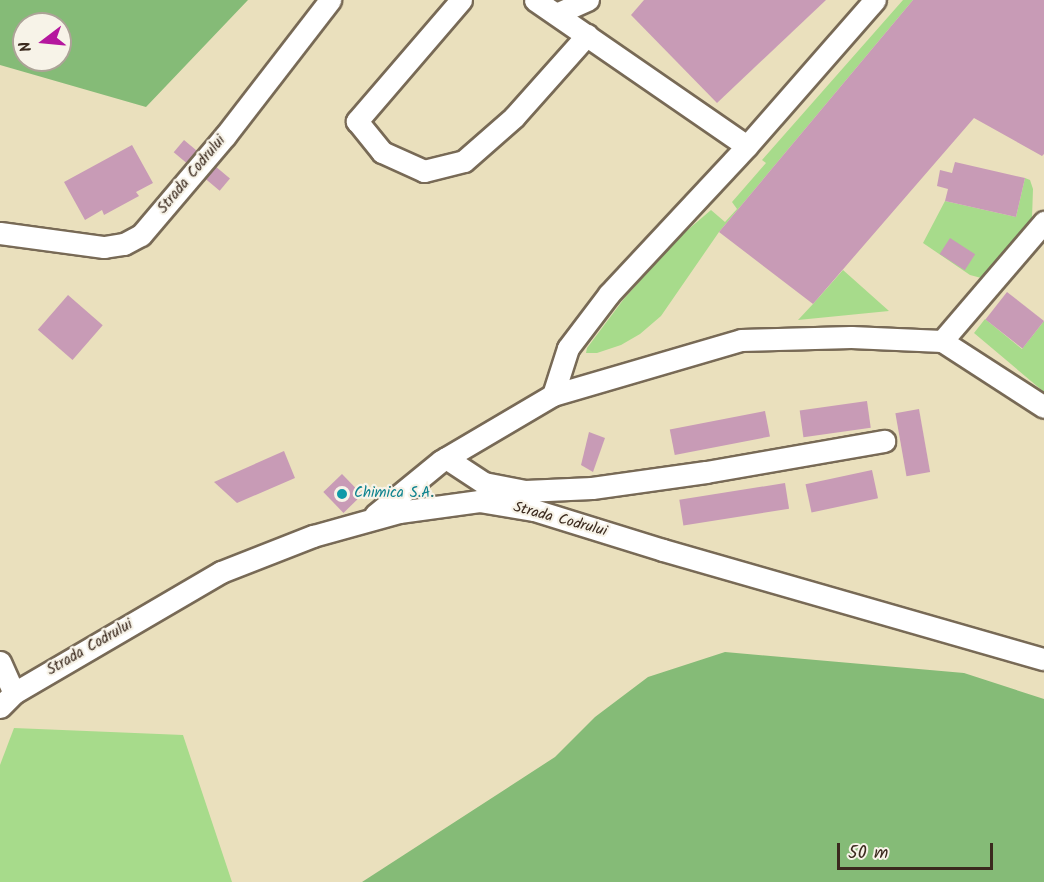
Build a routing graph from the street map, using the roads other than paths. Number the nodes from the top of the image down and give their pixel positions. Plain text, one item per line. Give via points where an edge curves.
1 (330, 0) edge
2 (461, 0) edge
3 (535, 0) edge
4 (588, 0) edge
5 (875, 0) edge
6 (556, 14) junction
7 (587, 35) junction
8 (747, 146) junction
9 (1044, 222) edge
10 (0, 233) edge
11 (942, 341) junction
12 (553, 395) junction
13 (1044, 407) edge
14 (884, 441) dead end
15 (446, 458) junction
16 (367, 521) junction
17 (1044, 659) edge
18 (0, 662) edge
19 (7, 700) edge

1 - 10 street, Strada Codrului via 225,136 141,235 124,244 104,247
2 - 7 street via 357,121 382,152 424,171 464,161 514,117
3 - 6 street
4 - 6 street
5 - 8 street
6 - 7 street
7 - 8 street
8 - 12 street via 609,294 568,348
9 - 11 street
11 - 12 street via 851,337 741,340
11 - 13 street
12 - 15 street
14 - 15 street via 592,488 525,491 484,483
15 - 16 street
16 - 17 street, Strada Codrului via 399,512 478,501 534,510
16 - 19 street, Strada Codrului via 313,536 221,572
18 - 19 street

